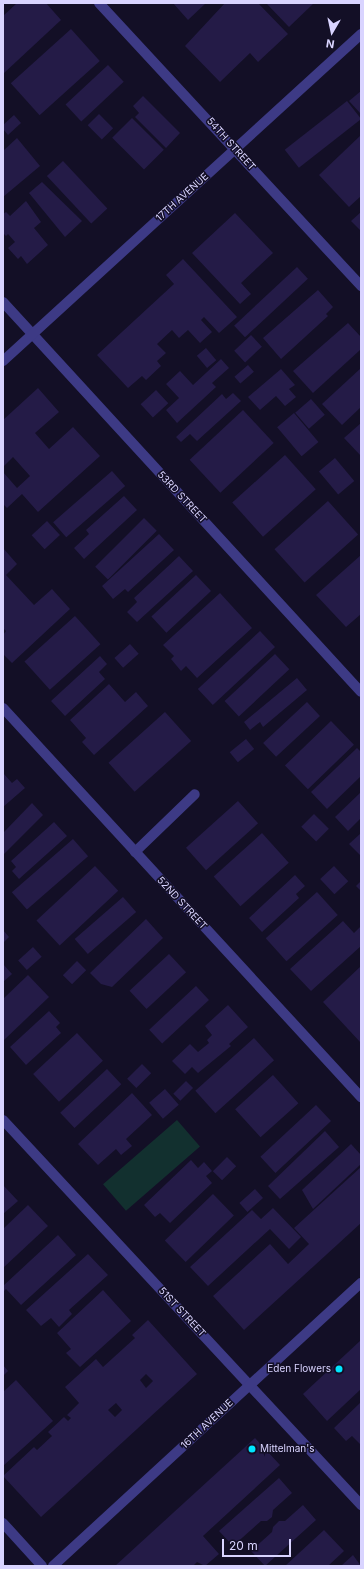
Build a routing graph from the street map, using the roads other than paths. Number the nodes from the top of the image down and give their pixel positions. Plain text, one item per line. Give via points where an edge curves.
1 (99, 3) edge
2 (361, 34) edge
3 (235, 149) junction
4 (361, 286) edge
5 (3, 302) edge
6 (32, 334) junction
7 (3, 361) edge
8 (361, 692) edge
9 (3, 708) edge
10 (195, 794) dead end
11 (135, 852) junction
12 (361, 1097) edge
13 (3, 1120) edge
14 (361, 1283) edge
15 (250, 1384) junction
16 (361, 1505) edge
17 (3, 1523) edge
18 (42, 1566) edge
19 (53, 1566) edge

1 - 3 street, 54TH STREET
2 - 3 street, 17TH AVENUE
3 - 4 street, 54TH STREET
3 - 6 street, 17TH AVENUE
5 - 6 street, 53RD STREET
6 - 7 street, 17TH AVENUE
6 - 8 street, 53RD STREET
9 - 11 street, 52ND STREET
10 - 11 street
11 - 12 street, 52ND STREET
13 - 15 street, 51ST STREET
14 - 15 street, 16TH AVENUE
15 - 16 street, 51ST STREET
15 - 19 street, 16TH AVENUE
17 - 18 street

